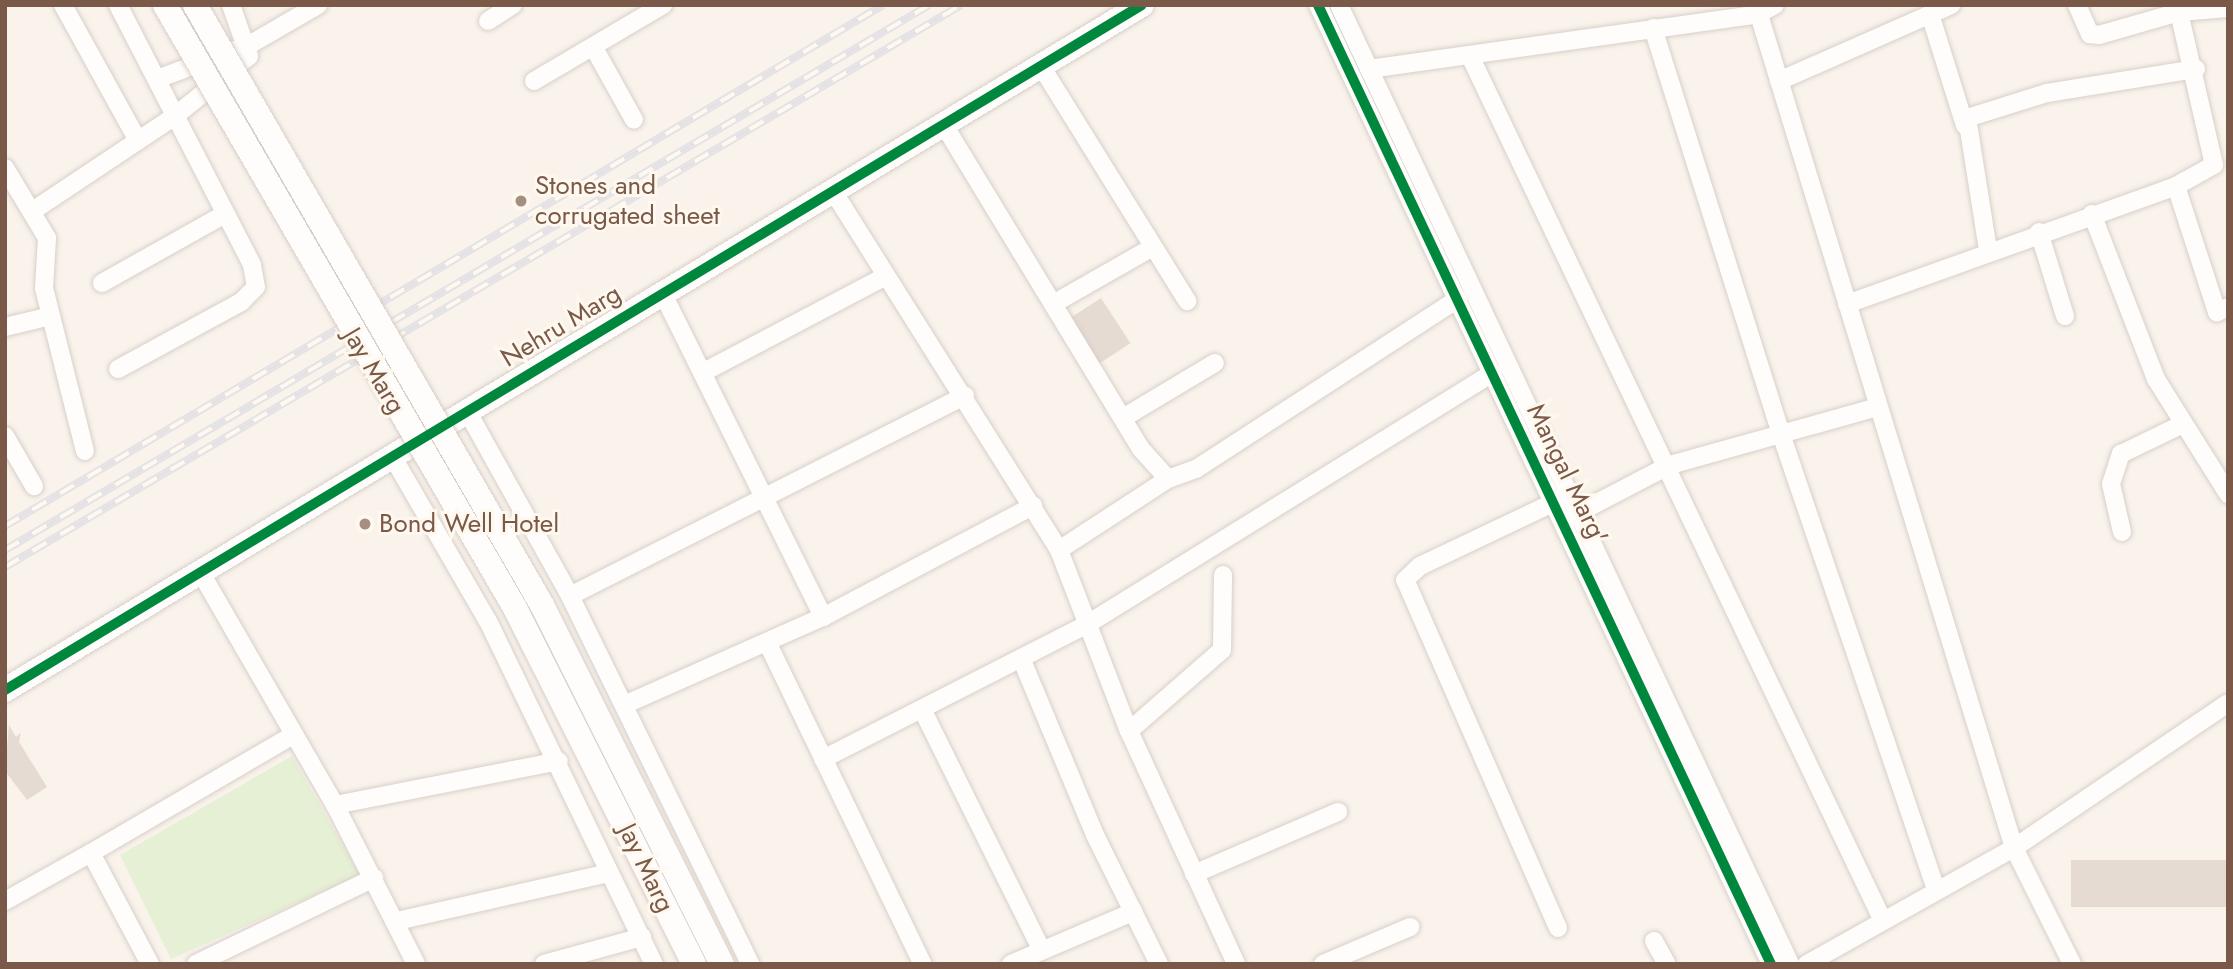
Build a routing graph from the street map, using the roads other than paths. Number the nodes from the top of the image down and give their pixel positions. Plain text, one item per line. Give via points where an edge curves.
1 (63, 5) edge
2 (118, 5) edge
3 (165, 5) edge
4 (195, 5) edge
5 (231, 5) edge
6 (318, 5) edge
7 (513, 5) edge
8 (663, 5) edge
9 (1142, 5) edge
10 (1318, 5) edge
11 (1339, 5) edge
12 (1775, 5) edge
13 (1951, 5) edge
14 (2077, 5) edge
15 (2228, 8) edge
16 (1757, 9) edge
17 (2179, 12) junction
18 (1930, 14) junction
19 (488, 22) dead end
20 (1653, 28) junction
21 (249, 45) junction
22 (594, 48) junction
23 (1470, 56) junction
24 (1041, 66) junction
25 (1369, 69) junction
26 (2196, 69) junction
27 (157, 79) junction
28 (534, 81) dead end
29 (1779, 81) junction
30 (175, 116) junction
31 (634, 120) dead end
32 (944, 125) junction
33 (1965, 127) junction
34 (138, 141) junction
35 (8, 178) edge
36 (2175, 186) junction
37 (832, 191) junction
38 (34, 211) junction
39 (225, 214) junction
40 (2092, 214) junction
41 (2039, 232) junction
42 (1153, 247) junction
43 (1988, 250) junction
44 (886, 276) junction
45 (102, 283) dead end
46 (662, 292) junction
47 (1458, 299) junction
48 (1186, 301) dead end
49 (1053, 304) junction
50 (1847, 304) junction
51 (2228, 307) edge
52 (51, 316) junction
53 (2065, 316) dead end
54 (5, 327) edge
55 (1215, 363) dead end
56 (118, 369) dead end
57 (702, 373) junction
58 (1493, 373) junction
59 (965, 396) junction
60 (1878, 407) junction
61 (467, 409) junction
62 (1123, 418) junction
63 (2183, 424) junction
64 (1781, 434) junction
65 (5, 436) edge
66 (85, 451) dead end
67 (391, 454) junction
68 (1670, 465) junction
69 (1168, 480) junction
70 (2226, 485) edge
71 (34, 486) dead end
72 (764, 498) junction
73 (1564, 498) junction
74 (1033, 506) junction
75 (1572, 516) junction
76 (2122, 532) dead end
77 (1059, 550) junction
78 (201, 573) junction
79 (1223, 575) dead end
80 (570, 596) junction
81 (823, 617) junction
82 (1086, 625) junction
83 (767, 642) junction
84 (1021, 659) junction
85 (5, 690) edge
86 (2228, 703) edge
87 (624, 705) junction
88 (922, 709) junction
89 (1129, 732) junction
90 (293, 735) junction
91 (823, 759) junction
92 (559, 761) junction
93 (335, 805) junction
94 (1338, 812) dead end
95 (2014, 848) junction
96 (91, 853) junction
97 (608, 873) junction
98 (1194, 874) junction
99 (374, 878) junction
100 (1936, 890) junction
101 (5, 901) edge
102 (1133, 912) junction
103 (1882, 919) junction
104 (397, 921) junction
105 (1410, 927) dead end
106 (1558, 928) dead end
107 (642, 937) junction
108 (1654, 942) dead end
109 (1041, 949) junction
110 (149, 964) edge
111 (196, 964) edge
112 (416, 964) edge
113 (544, 964) edge
114 (654, 964) edge
115 (694, 964) edge
116 (722, 964) edge
117 (751, 964) edge
118 (923, 964) edge
119 (1011, 964) edge
120 (1159, 964) edge
121 (1236, 964) edge
122 (1323, 964) edge
123 (1667, 964) edge
124 (1771, 964) edge
125 (1790, 964) edge
126 (1807, 964) edge
127 (2072, 964) edge

1 - 34 street
2 - 27 street
3 - 115 main road, Jay Marg, bridge via 515,608
4 - 116 main road, Jay Marg, bridge via 542,605
5 - 21 street
6 - 21 street
7 - 19 street
8 - 22 street
9 - 24 main road, Nehru Marg
10 - 47 street, Mangal Marg'
11 - 25 street
12 - 16 street
13 - 18 street
14 - 17 street via 2090,34 2099,35
15 - 17 street
16 - 20 street
16 - 29 street
17 - 26 street
18 - 29 street
18 - 33 street
20 - 23 street
20 - 64 street
21 - 27 street
21 - 30 street via 249,56
22 - 28 street
22 - 31 street
23 - 25 street
23 - 68 street
24 - 32 main road, Nehru Marg
24 - 42 street
25 - 73 street
26 - 33 street via 2048,93 1975,113
26 - 36 street via 2216,157 2214,165
27 - 30 street
29 - 50 street
30 - 34 street
30 - 39 street
32 - 37 main road, Nehru Marg
32 - 49 street
33 - 43 street
34 - 38 street
35 - 38 street
36 - 40 street
36 - 51 street via 2217,312
37 - 44 street
37 - 46 main road, Nehru Marg
38 - 52 street via 47,238 43,274
39 - 45 street
39 - 56 street via 256,287 241,302
40 - 41 street
40 - 63 street via 2156,379
41 - 43 street
41 - 53 street
42 - 48 street
42 - 49 street
43 - 50 street
44 - 57 street
44 - 59 street
46 - 57 street
46 - 61 main road, Nehru Marg
47 - 58 street, Mangal Marg'
47 - 69 street via 1196,470
49 - 62 street
50 - 60 street
52 - 54 street
52 - 66 street
55 - 62 street
57 - 72 street
58 - 73 street, Mangal Marg'
58 - 82 street
59 - 72 street
59 - 74 street
60 - 64 street
60 - 95 street
61 - 67 main road, Nehru Marg
61 - 80 street
62 - 69 street
63 - 70 street
63 - 76 street via 2120,454 2112,484
64 - 68 street
64 - 100 street
65 - 71 street
67 - 78 main road, Nehru Marg
67 - 92 street
68 - 75 street
68 - 103 street
69 - 77 street
72 - 80 street
72 - 81 street
73 - 75 street
73 - 106 street via 1409,572 1405,590
74 - 77 street
74 - 81 street
75 - 124 street, Mangal Marg'
75 - 125 street
77 - 82 street
78 - 85 main road, Nehru Marg
78 - 90 street
79 - 89 street via 1222,650
80 - 87 street
81 - 83 street
82 - 84 street
82 - 89 street
83 - 87 street
83 - 91 street
84 - 88 street
84 - 102 street
86 - 95 street
87 - 117 street
88 - 91 street
88 - 109 street
89 - 98 street
90 - 93 street
90 - 96 street
91 - 118 street
92 - 93 street
92 - 97 street
93 - 99 street
94 - 98 street
95 - 100 street
95 - 127 street
96 - 101 street
96 - 110 street
97 - 104 street
97 - 107 street
98 - 121 street
99 - 104 street
99 - 111 street
100 - 103 street
102 - 109 street
102 - 120 street
103 - 126 street
104 - 112 street
105 - 122 street
107 - 113 street
107 - 114 street
108 - 123 street
109 - 119 street

